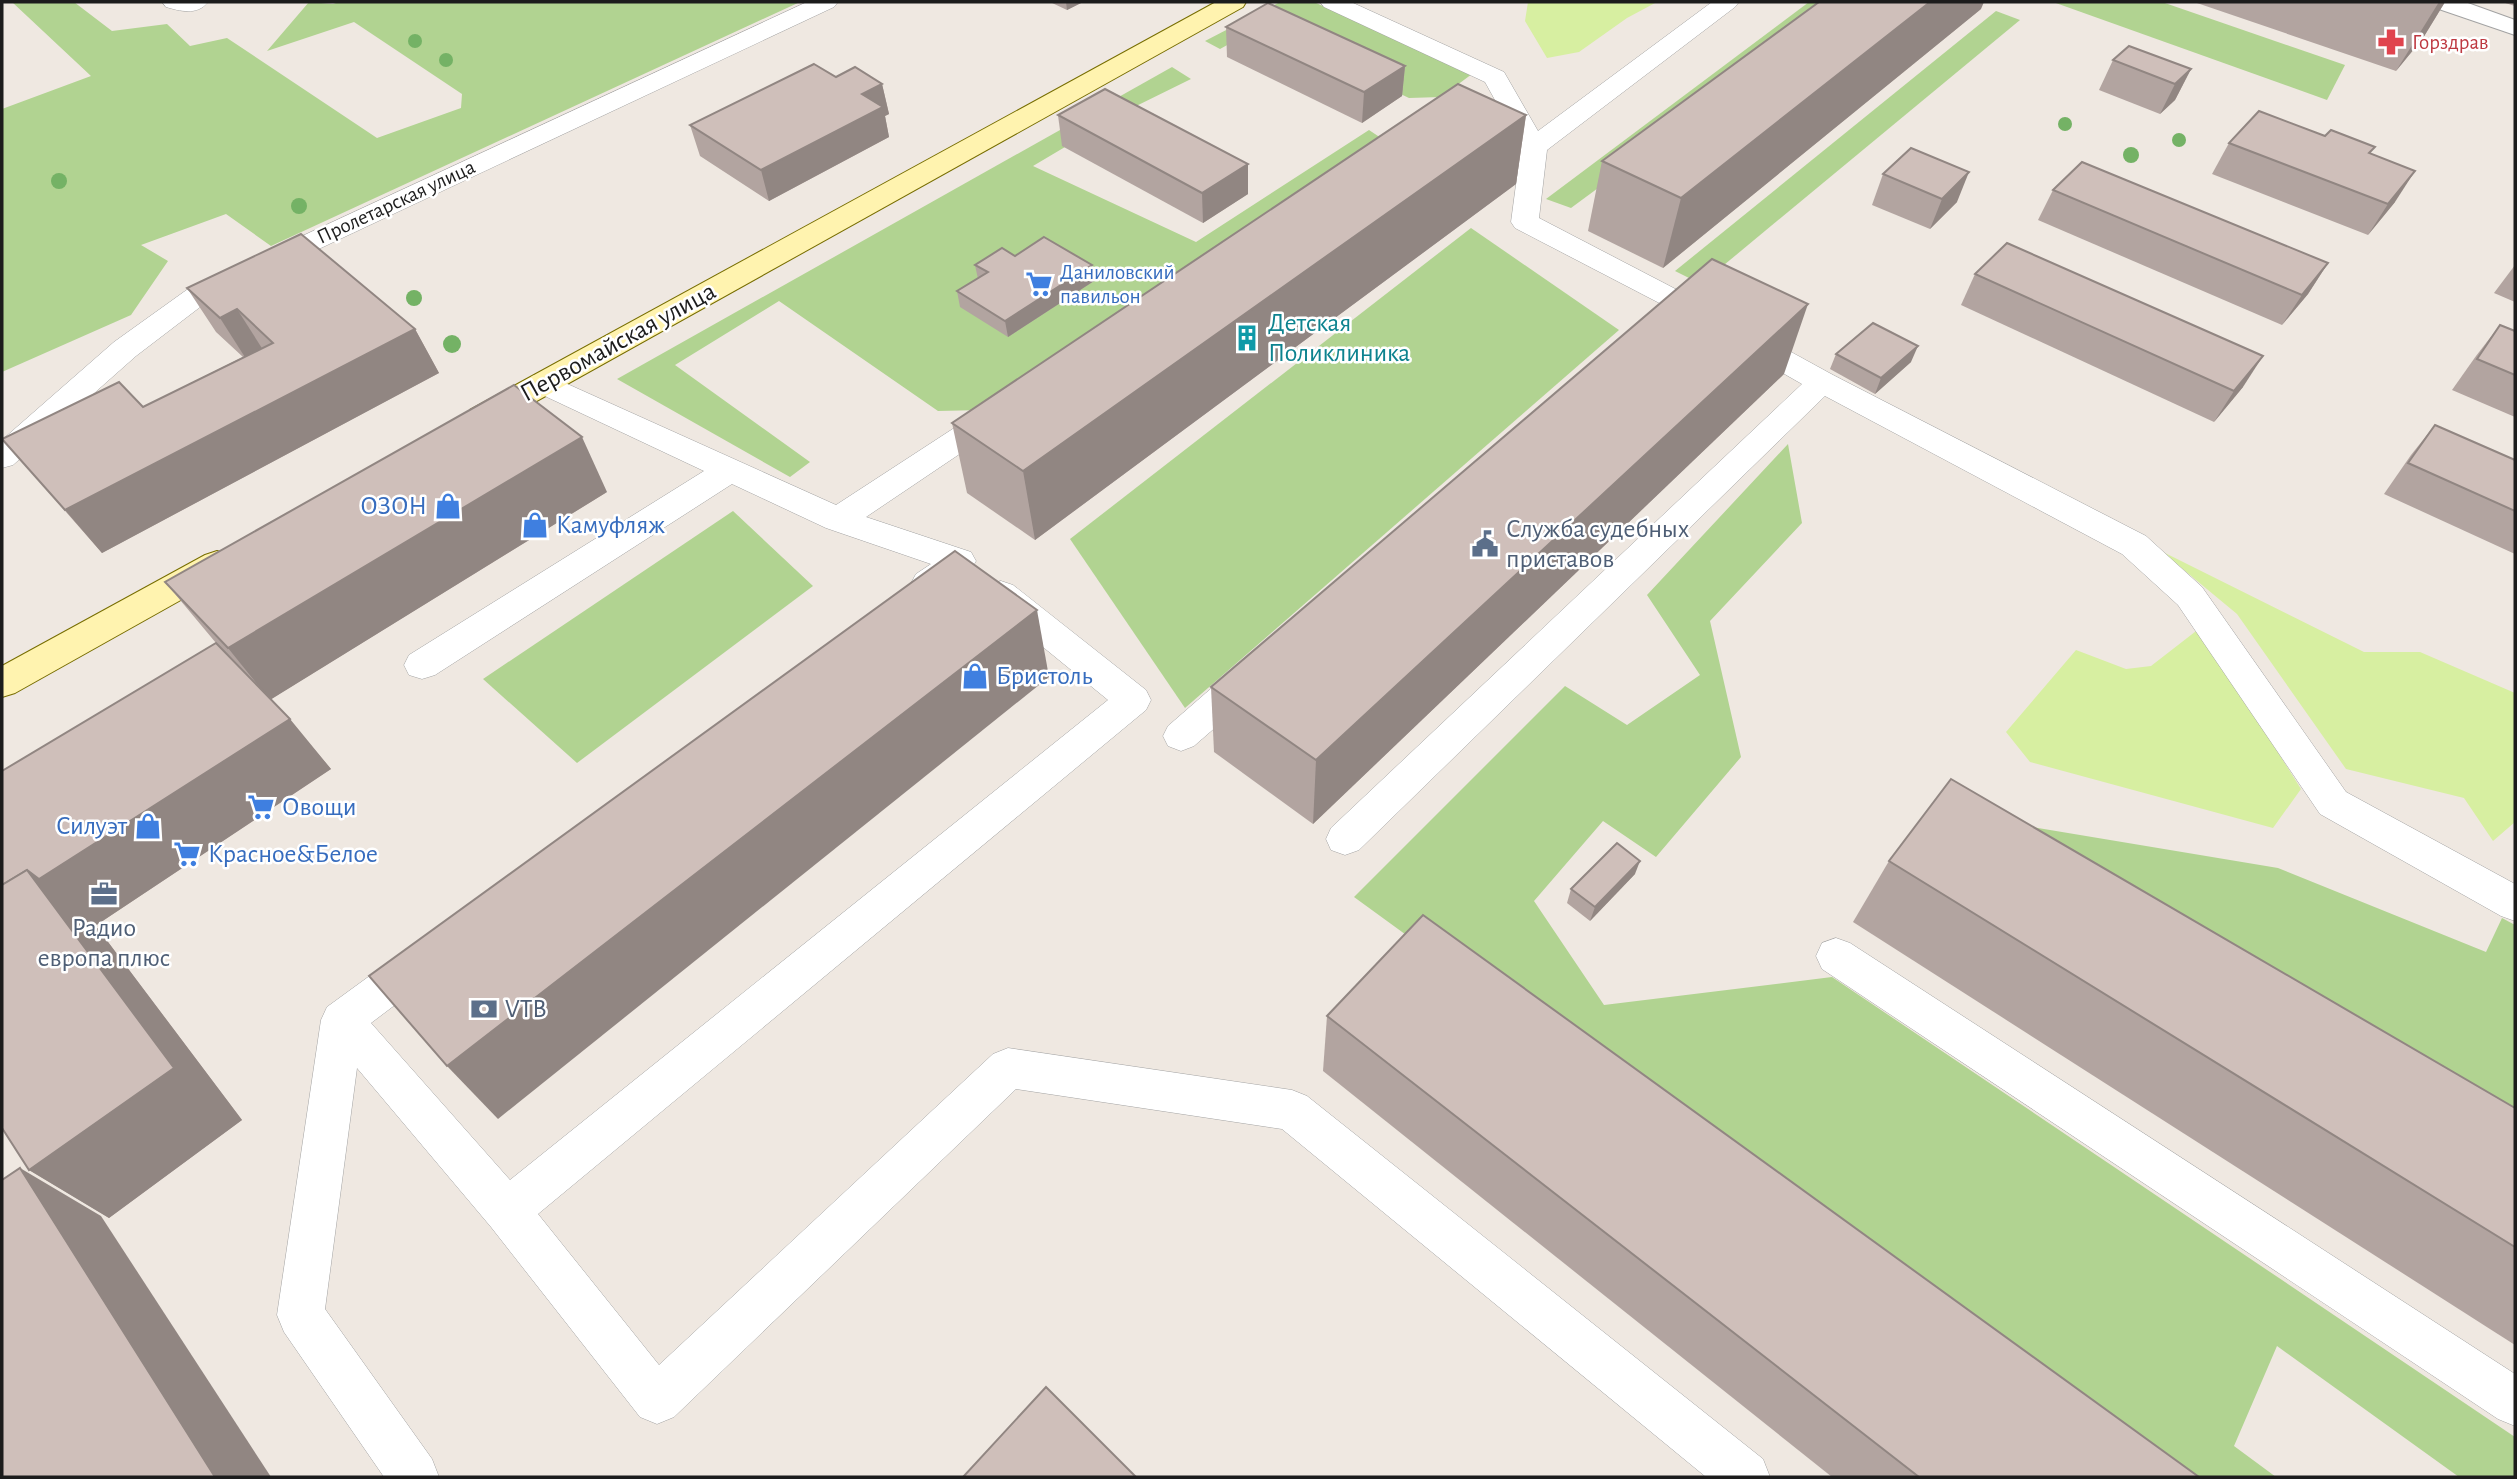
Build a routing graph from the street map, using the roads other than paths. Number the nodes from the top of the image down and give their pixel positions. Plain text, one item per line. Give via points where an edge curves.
1 (174, 2) edge
2 (196, 2) edge
3 (826, 2) edge
4 (1234, 2) edge
5 (1332, 2) edge
6 (1727, 2) edge
7 (2442, 2) edge
8 (2515, 28) edge
9 (1534, 148) junction
10 (1822, 382) junction
11 (544, 383) junction
12 (1022, 397) edge
13 (458, 431) edge
14 (2, 457) edge
15 (731, 469) junction
16 (838, 520) junction
17 (238, 552) edge
18 (959, 561) junction
19 (903, 603) edge
20 (1274, 655) edge
21 (422, 665) dead end
22 (2, 683) edge
23 (1181, 736) dead end
24 (1345, 839) dead end
25 (2515, 904) edge
26 (454, 937) edge
27 (1836, 956) dead end
28 (342, 1020) junction
29 (507, 1211) junction
30 (2515, 1402) edge
31 (414, 1477) edge
32 (1745, 1477) edge

1 - 2 lane
3 - 14 lane, Пролетарская улица via 198,295 125,349
4 - 11 main road, Первомайская улица
5 - 9 lane via 1485,85
6 - 9 lane
7 - 8 street
9 - 10 lane via 1525,222 1667,310
10 - 24 lane
10 - 25 lane via 2134,545 2190,596 2333,803
11 - 13 main road, Первомайская улица
11 - 15 lane
12 - 16 lane
15 - 16 lane
15 - 21 lane
16 - 18 lane
17 - 22 main road
18 - 19 lane
18 - 29 lane via 1133,700
20 - 23 lane
26 - 28 lane
27 - 30 lane
28 - 29 lane
28 - 31 lane via 301,1315
29 - 32 lane via 657,1400 1008,1068 1292,1110

